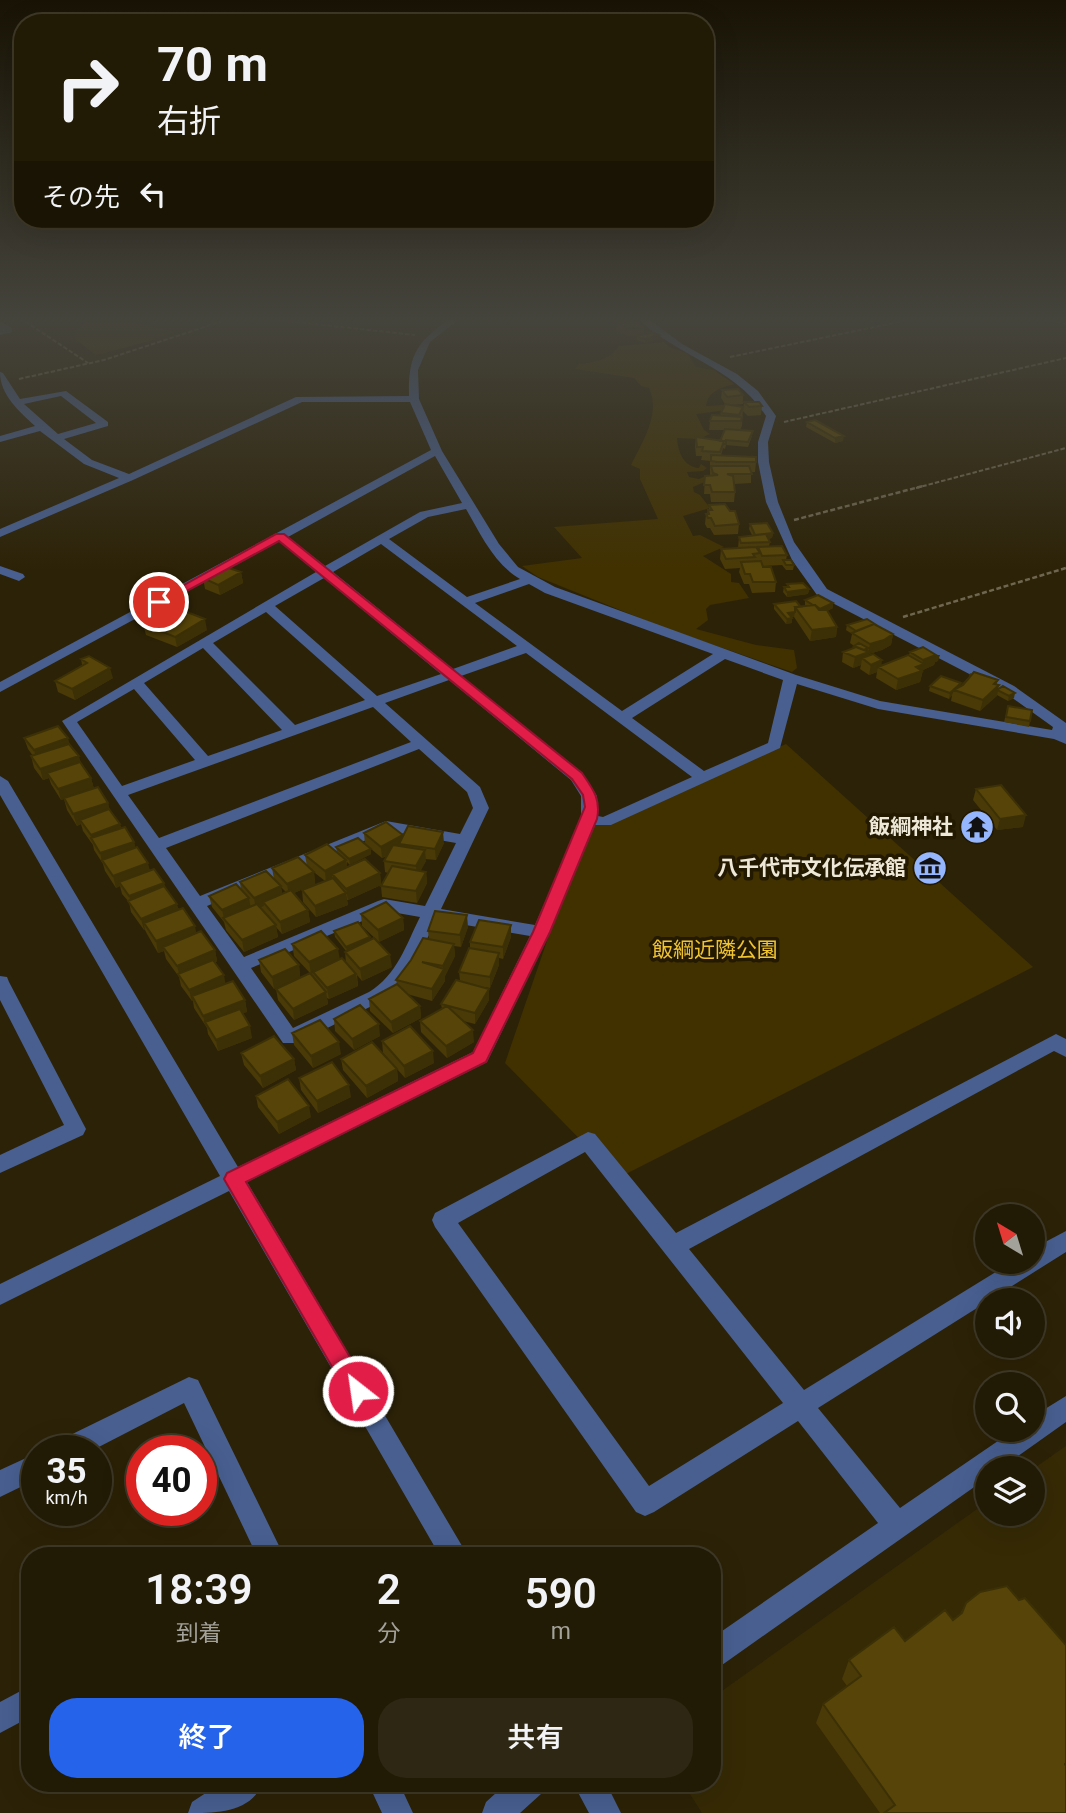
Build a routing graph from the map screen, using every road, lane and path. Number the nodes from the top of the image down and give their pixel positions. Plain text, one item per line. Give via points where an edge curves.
1 (24, 402) edge
2 (75, 402) edge
3 (294, 402) edge
4 (415, 402) edge
5 (761, 402) edge
6 (875, 402) edge
7 (18, 403) joint
8 (768, 426) junction
9 (42, 427) junction
10 (55, 438) junction
11 (0, 439) edge
12 (1066, 449) edge
13 (438, 451) junction
14 (129, 478) junction
15 (468, 505) junction
16 (4, 519) dead end
17 (781, 523) junction
18 (20, 524) junction
19 (0, 533) edge
20 (280, 536) junction
21 (381, 539) junction
22 (1066, 568) edge
23 (0, 570) edge
24 (324, 572) junction
25 (19, 577) dead end
26 (528, 580) junction
27 (465, 602) junction
28 (267, 606) junction
29 (880, 623) junction
30 (205, 642) junction
31 (526, 648) junction
32 (724, 653) junction
33 (452, 675) junction
34 (791, 678) junction
35 (135, 682) junction
36 (0, 688) edge
37 (373, 702) junction
38 (621, 718) junction
39 (292, 731) junction
40 (1062, 737) edge
41 (421, 743) junction
42 (205, 762) junction
43 (702, 778) junction
44 (0, 781) edge
45 (118, 793) junction
46 (589, 819) junction
47 (466, 840) junction
48 (155, 845) junction
49 (196, 904) junction
50 (430, 912) junction
51 (541, 932) junction
52 (240, 966) junction
53 (0, 982) edge
54 (1066, 1050) edge
55 (0, 1164) edge
56 (234, 1179) junction
57 (1066, 1240) edge
58 (673, 1246) junction
59 (1045, 1253) edge
60 (1011, 1274) edge
61 (0, 1295) edge
62 (803, 1406) junction
63 (1066, 1408) edge
64 (96, 1435) edge
65 (21, 1473) edge
66 (0, 1484) edge
67 (898, 1526) junction
68 (267, 1547) edge
69 (450, 1547) edge
70 (721, 1649) edge
71 (21, 1706) edge
72 (0, 1718) edge
73 (234, 1792) edge
74 (388, 1792) edge
75 (520, 1792) edge
76 (593, 1792) edge
77 (203, 1813) edge
78 (398, 1813) edge
79 (498, 1813) edge
80 (606, 1813) edge

1 - 7 street
2 - 10 street via 104,424
3 - 14 street
4 - 13 street
5 - 8 street via 771,416
6 - 8 path
7 - 9 street
8 - 17 street via 764,458
9 - 10 street
9 - 11 street
10 - 14 street via 88,462
12 - 17 path
13 - 15 street
13 - 20 street
14 - 18 street
15 - 21 street via 424,514
15 - 26 street via 503,559
16 - 18 street
17 - 29 street via 802,569 822,592
18 - 19 street
20 - 24 street
20 - 36 street
21 - 24 street
21 - 27 street
22 - 29 path
23 - 25 street
24 - 28 street
24 - 33 street
26 - 27 street
26 - 32 street
27 - 31 street
28 - 30 street
28 - 37 street
29 - 40 street via 1021,696 1061,726
30 - 35 street
30 - 39 street
31 - 33 street
31 - 38 street
32 - 34 street
32 - 38 street
33 - 37 street
33 - 46 street via 577,776 590,795
34 - 40 street via 878,705
34 - 43 street via 775,745
35 - 42 street
35 - 45 street via 69,721
37 - 39 street
37 - 41 street
38 - 43 street
39 - 42 street
41 - 47 street via 477,795 481,808
41 - 48 street
42 - 45 street
43 - 46 street via 605,822
44 - 56 street
45 - 48 street
46 - 51 street
47 - 49 street via 386,826
47 - 50 street
48 - 49 street
49 - 52 street
50 - 51 street
50 - 52 street via 384,905
50 - 52 street via 402,973 387,990 290,1038
51 - 56 street via 480,1057
53 - 55 street via 76,1129
54 - 58 street via 1056,1041
56 - 61 street
56 - 69 street
57 - 59 street
58 - 62 street
58 - 62 street via 588,1140 443,1220 645,1503
60 - 62 street
62 - 67 street
63 - 67 street
64 - 68 street via 188,1388
65 - 66 street
67 - 70 street
71 - 72 street
73 - 77 street
74 - 78 street
75 - 79 street
76 - 80 street

